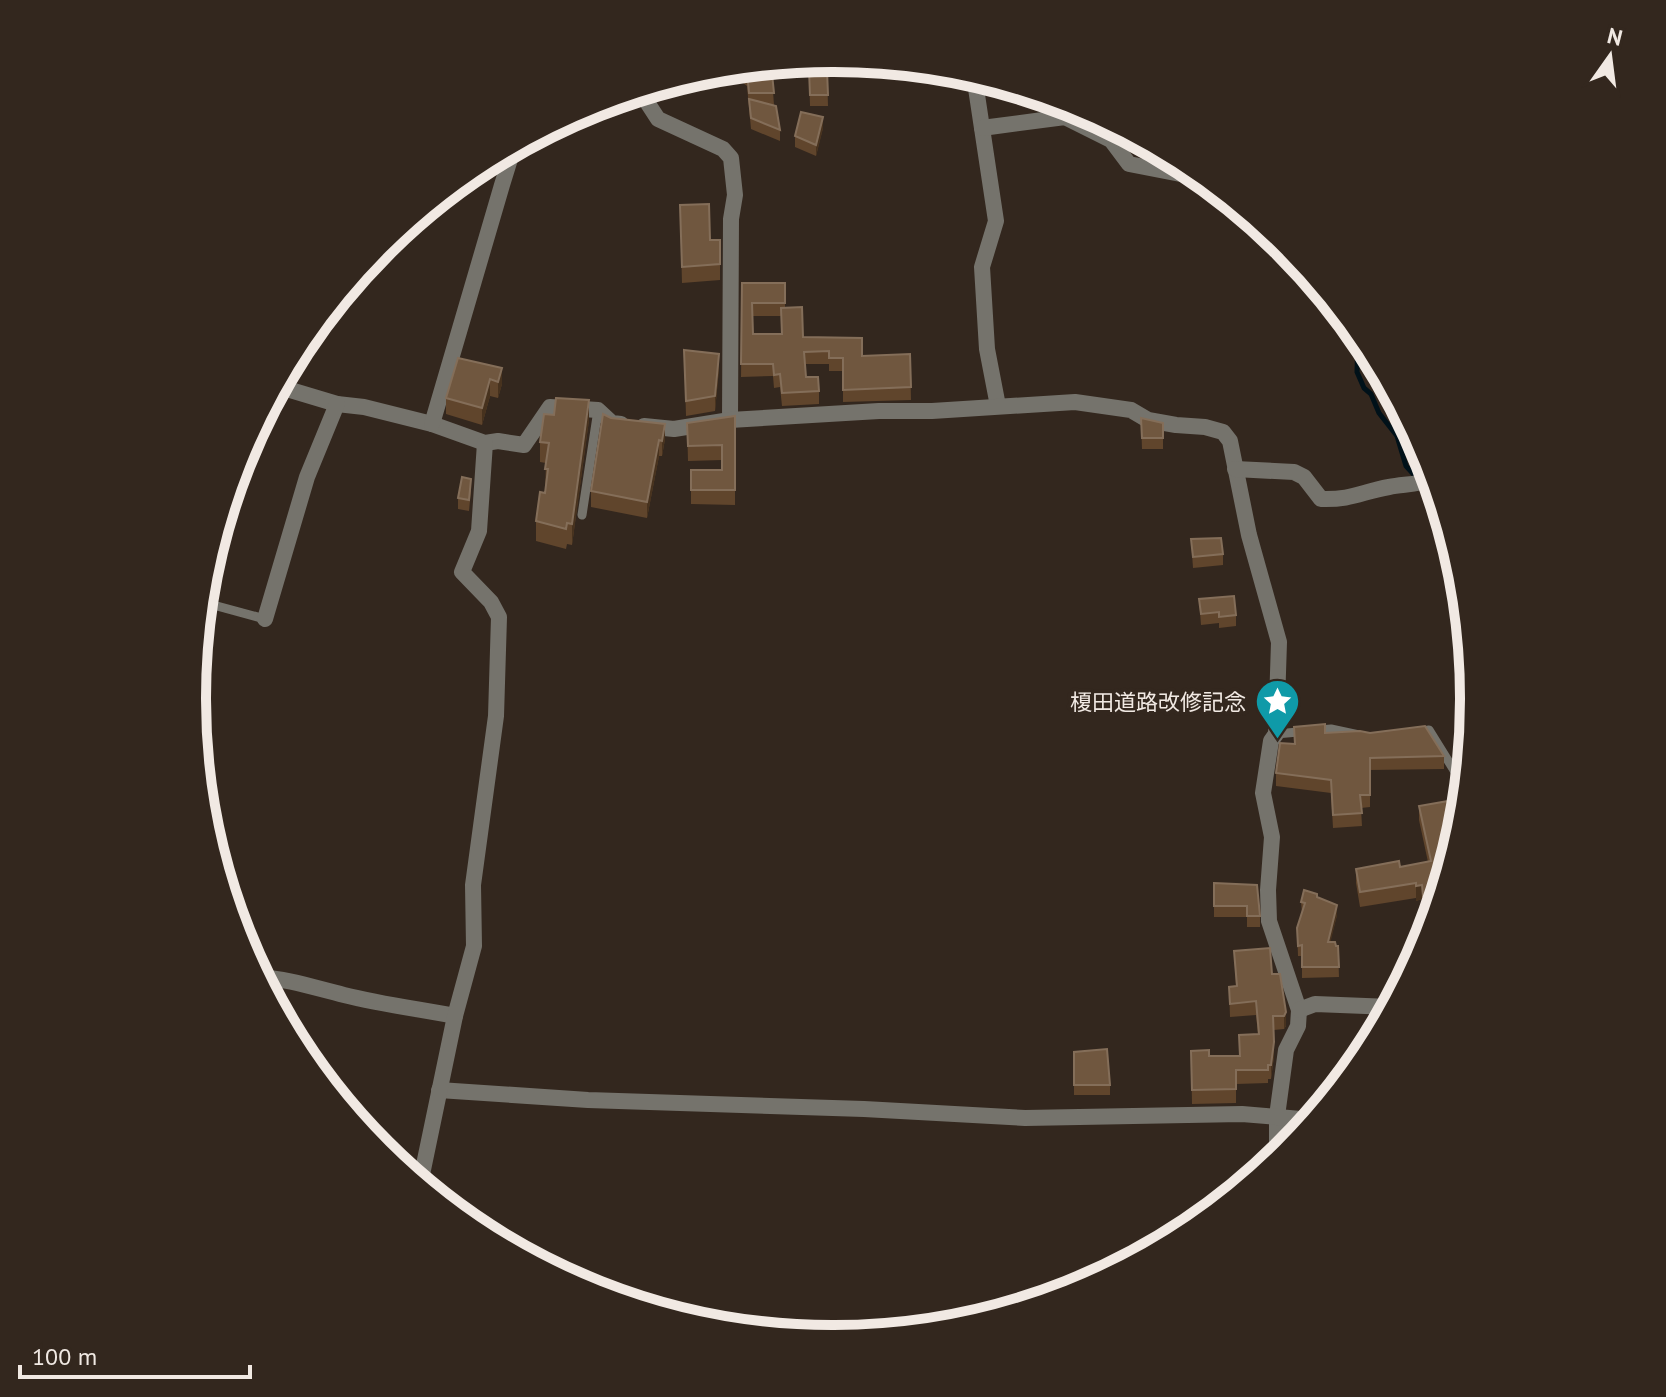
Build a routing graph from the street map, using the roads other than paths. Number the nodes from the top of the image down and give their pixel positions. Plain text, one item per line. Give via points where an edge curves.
1 (976, 89) edge
2 (646, 101) edge
3 (982, 128) junction
4 (509, 163) edge
5 (1172, 172) edge
6 (288, 389) edge
7 (337, 404) junction
8 (998, 406) junction
9 (598, 410) junction
10 (730, 420) junction
11 (432, 424) junction
12 (485, 443) junction
13 (1235, 469) junction
14 (1420, 481) edge
15 (582, 515) dead end
16 (214, 607) edge
17 (265, 619) joint
18 (1276, 734) junction
19 (1404, 734) edge
20 (1370, 738) edge
21 (1455, 771) edge
22 (272, 979) edge
23 (1379, 1007) edge
24 (1299, 1010) junction
25 (455, 1016) junction
26 (439, 1090) junction
27 (1277, 1116) junction
28 (1298, 1118) edge
29 (1277, 1141) edge
30 (422, 1172) edge

1 - 3 street
2 - 10 street via 658,119 723,149 731,158 735,195
3 - 5 street via 1065,117 1111,140 1129,164
3 - 8 street via 996,221 982,267 987,349
4 - 11 street
6 - 7 street
7 - 11 street
7 - 17 street via 307,477
8 - 10 street
8 - 13 street via 1075,402 1205,427 1223,432 1230,441
9 - 10 street via 612,423 674,429
9 - 12 street via 550,407 524,445
9 - 15 lane
11 - 12 street
12 - 25 street via 479,531 462,572 499,617 499,672 473,885 474,946
13 - 14 street via 1294,472 1321,499 1344,500
13 - 18 street via 1279,642
16 - 17 lane
18 - 20 lane via 1331,729
18 - 24 street via 1263,793 1272,837 1269,921
19 - 21 lane via 1429,730
22 - 25 street
23 - 24 street via 1315,1004
24 - 27 street via 1286,1050
25 - 26 street
26 - 27 street via 1025,1118
26 - 30 street
27 - 28 street
27 - 29 street

